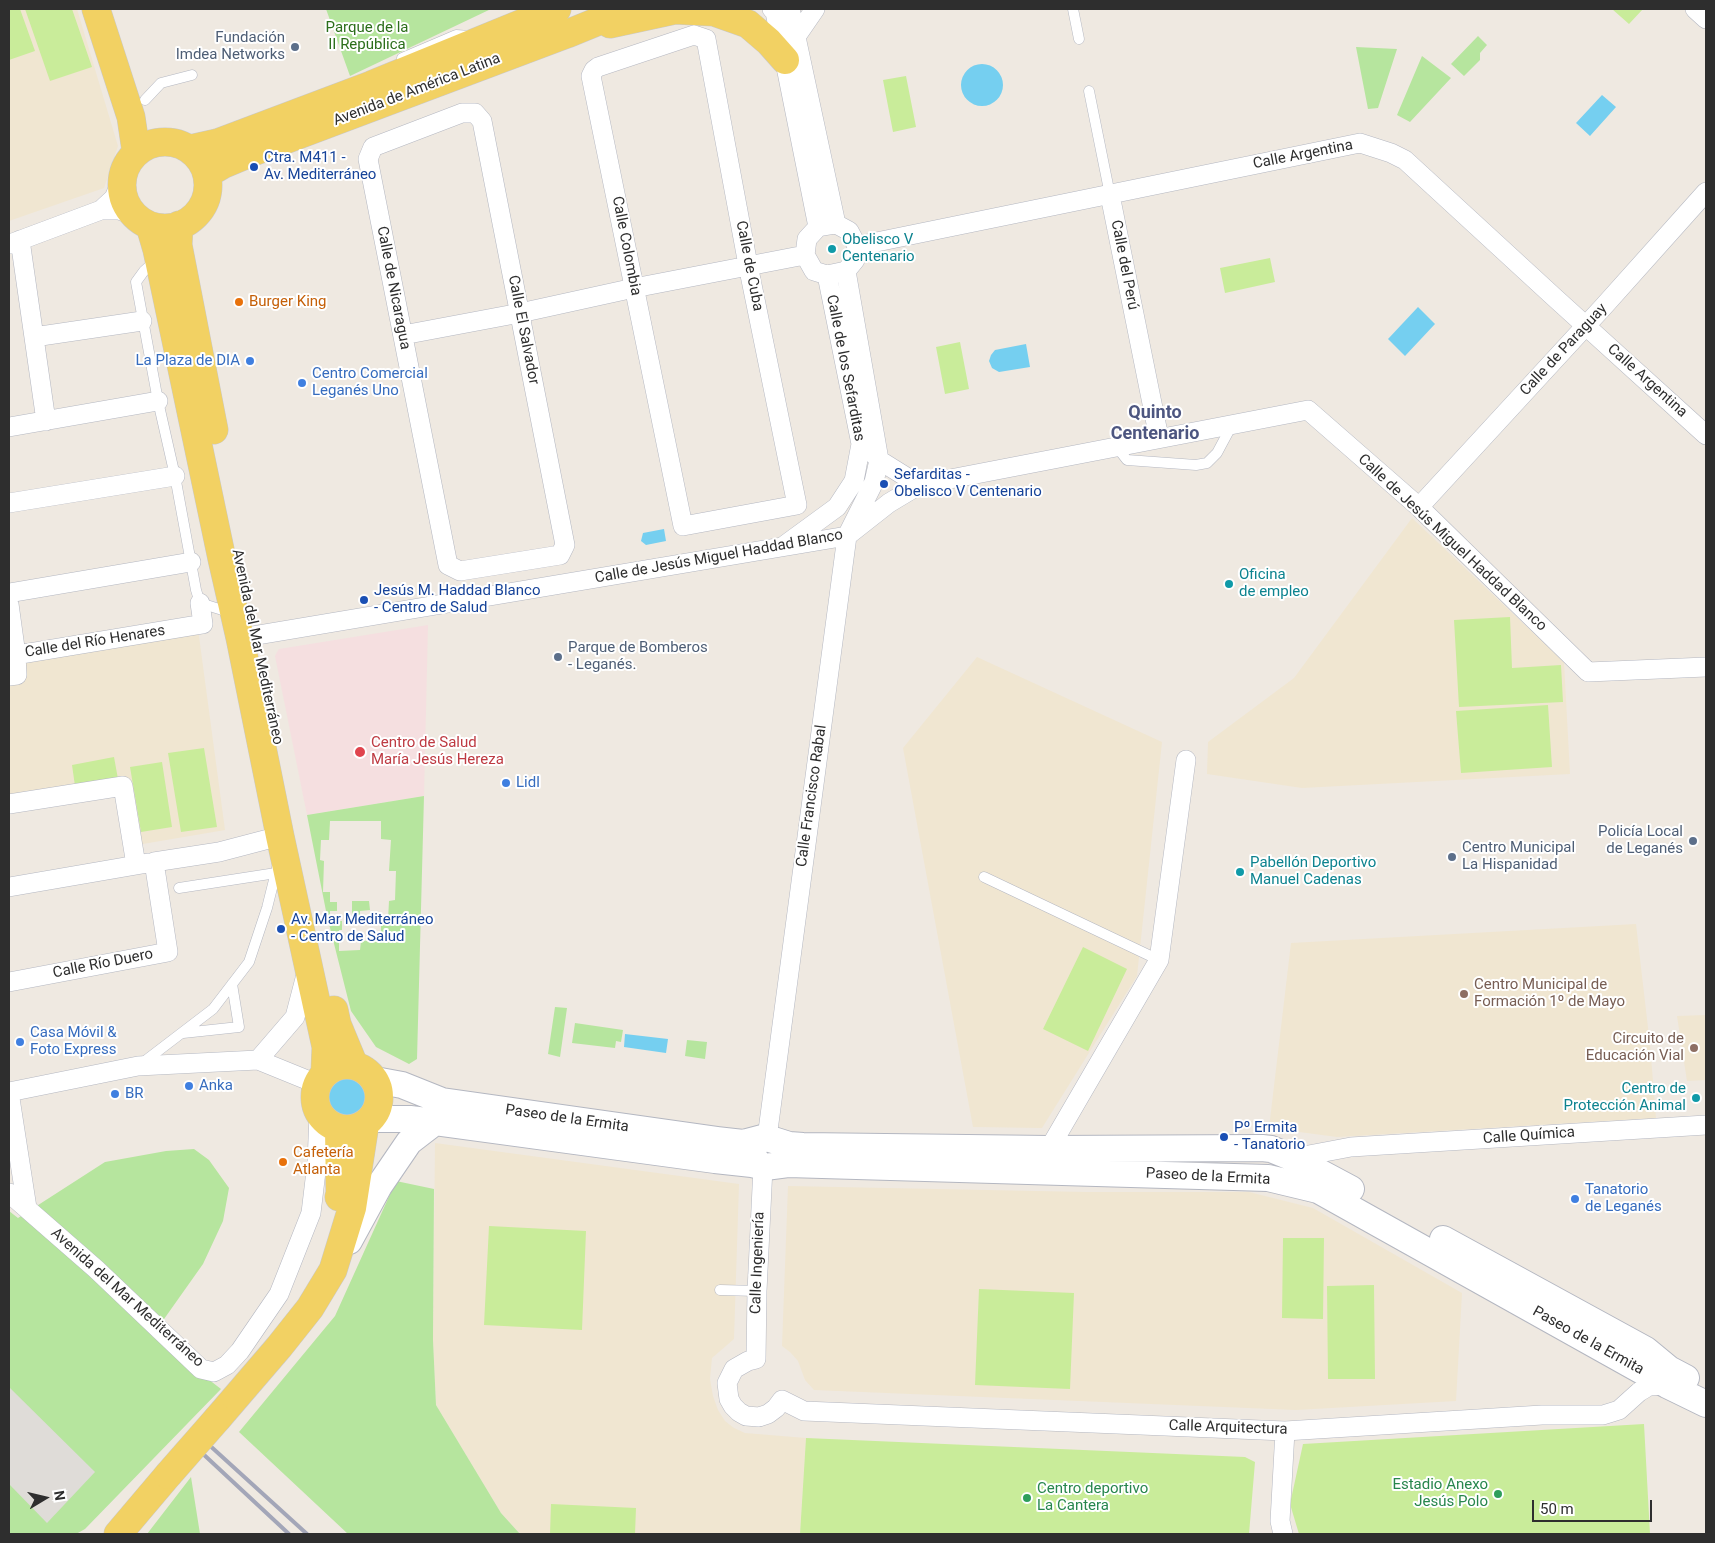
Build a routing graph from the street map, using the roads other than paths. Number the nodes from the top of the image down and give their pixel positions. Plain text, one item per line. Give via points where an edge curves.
1 (96, 9) edge
2 (116, 9) edge
3 (557, 9) edge
4 (628, 9) edge
5 (772, 9) edge
6 (790, 9) edge
7 (815, 9) edge
8 (1073, 9) edge
9 (1695, 9) edge
10 (1706, 19) edge
11 (567, 34) junction
12 (694, 35) joint
13 (1079, 39) dead end
14 (790, 49) junction
15 (192, 74) dead end
16 (1089, 91) dead end
17 (145, 100) junction
18 (179, 145) junction
19 (373, 147) joint
20 (136, 151) junction
21 (207, 174) junction
22 (121, 182) junction
23 (1706, 192) edge
24 (1110, 195) junction
25 (102, 210) junction
26 (142, 221) junction
27 (179, 226) junction
28 (827, 226) junction
29 (14, 243) edge
30 (857, 246) junction
31 (805, 255) junction
32 (158, 258) junction
33 (748, 265) junction
34 (846, 271) junction
35 (827, 274) junction
36 (634, 288) junction
37 (520, 313) junction
38 (142, 321) junction
39 (1586, 326) junction
40 (403, 336) junction
41 (34, 337) junction
42 (158, 401) junction
43 (46, 421) junction
44 (1232, 425) junction
45 (9, 427) edge
46 (1706, 435) edge
47 (860, 438) junction
48 (1159, 438) junction
49 (1116, 446) junction
50 (879, 460) junction
51 (175, 476) junction
52 (919, 485) junction
53 (9, 502) edge
54 (1419, 507) junction
55 (837, 508) junction
56 (683, 526) joint
57 (847, 536) junction
58 (782, 547) junction
59 (191, 562) junction
60 (460, 571) joint
61 (9, 592) edge
62 (200, 603) junction
63 (9, 604) edge
64 (243, 629) junction
65 (16, 655) junction
66 (1706, 667) edge
67 (9, 676) edge
68 (1186, 760) dead end
69 (9, 804) edge
70 (279, 852) junction
71 (145, 863) junction
72 (984, 877) dead end
73 (9, 886) edge
74 (179, 888) dead end
75 (1159, 960) junction
76 (308, 967) junction
77 (9, 982) edge
78 (232, 984) junction
79 (182, 1033) junction
80 (258, 1060) junction
81 (138, 1066) junction
82 (364, 1073) junction
83 (321, 1078) junction
84 (9, 1092) edge
85 (349, 1122) junction
86 (435, 1122) junction
87 (1706, 1124) edge
88 (1351, 1147) junction
89 (1049, 1149) junction
90 (767, 1152) junction
91 (1293, 1158) junction
92 (1344, 1185) junction
93 (9, 1192) edge
94 (27, 1208) junction
95 (1488, 1267) junction
96 (333, 1270) junction
97 (720, 1290) dead end
98 (757, 1291) junction
99 (291, 1331) junction
100 (1667, 1385) junction
101 (1706, 1388) edge
102 (782, 1400) joint
103 (1706, 1404) edge
104 (1285, 1431) junction
105 (119, 1531) edge
106 (1282, 1534) edge

1 - 20 main road via 131,116
2 - 17 main road
3 - 18 main road, Avenida de América Latina via 486,38 385,71 217,144
4 - 11 main road, Avenida de América Latina
5 - 14 street
6 - 14 street
7 - 14 street
8 - 13 lane
9 - 10 street
11 - 14 main road via 675,10 714,12 748,24 769,42
11 - 21 main road, Avenida de América Latina via 248,154
12 - 33 street, Calle de Cuba via 706,39
12 - 36 street, Calle Colombia via 598,66 592,76
14 - 28 street
14 - 28 street
15 - 17 lane via 161,83
16 - 24 lane, Calle del Perú
17 - 18 main road via 151,121
18 - 20 main road via 156,142
18 - 21 main road via 200,159
19 - 37 street, Calle El Salvador via 462,113 475,113 482,121
19 - 40 street, Calle de Nicaragua via 368,159
20 - 22 main road via 123,170
21 - 27 main road via 207,195 202,206 195,216
22 - 25 street via 114,198
22 - 26 main road via 126,206
23 - 39 street, Calle de Paraguay
24 - 30 street, Calle Argentina
24 - 39 street, Calle Argentina via 1342,146 1360,144 1376,147 1406,160
24 - 48 street, Calle del Perú
25 - 26 street via 119,210
25 - 29 street
26 - 27 main road via 160,228
26 - 32 main road, Avenida del Mar Mediterráneo
27 - 64 main road, Avenida del Mar Mediterráneo via 179,253
28 - 30 street via 849,231
28 - 31 street via 807,239
29 - 41 street
30 - 34 street via 855,260
31 - 33 street
31 - 35 street via 814,271
32 - 38 lane via 136,282
32 - 64 main road, Avenida del Mar Mediterráneo
33 - 36 street
33 - 56 street, Calle de Cuba via 797,505
34 - 35 street
34 - 50 street, Calle de los Sefarditas
35 - 47 street, Calle de los Sefarditas
36 - 37 street
36 - 56 street, Calle Colombia
37 - 40 street
37 - 60 street, Calle El Salvador via 565,545 560,555
38 - 41 street
38 - 42 lane
39 - 46 street, Calle Argentina
39 - 54 street, Calle de Paraguay
40 - 60 street, Calle de Nicaragua via 448,565
41 - 43 street
42 - 43 street
42 - 51 lane
43 - 45 street
44 - 48 street, Calle de Jesús Miguel Haddad Blanco
44 - 49 lane via 1217,453 1207,463 1127,460
44 - 54 street, Calle de Jesús Miguel Haddad Blanco via 1308,410
47 - 50 street
47 - 55 street, Calle de los Sefarditas via 854,481
48 - 49 street, Calle de Jesús Miguel Haddad Blanco
49 - 52 street, Calle de Jesús Miguel Haddad Blanco
50 - 52 street
50 - 57 street, Calle Francisco Rabal via 874,482
51 - 53 street
51 - 59 lane
52 - 57 street, Calle de Jesús Miguel Haddad Blanco via 889,503
54 - 66 street, Calle de Jesús Miguel Haddad Blanco via 1588,672
55 - 57 street
55 - 58 street, Calle de los Sefarditas
57 - 58 street, Calle de Jesús Miguel Haddad Blanco
57 - 90 street, Calle Francisco Rabal
58 - 64 street, Calle de Jesús Miguel Haddad Blanco
59 - 61 street
59 - 62 lane
62 - 64 lane, Avenida del Mar Mediterráneo
62 - 65 street, Calle del Río Henares via 203,624
63 - 65 street, Calle del Río Henares
64 - 70 main road, Avenida del Mar Mediterráneo
64 - 82 main road, Avenida del Mar Mediterráneo via 337,1024
65 - 67 street via 17,675
68 - 75 street
69 - 71 street, Calle Río Duero via 123,786
70 - 71 street via 219,852
70 - 74 lane
70 - 76 main road, Avenida del Mar Mediterráneo
70 - 78 lane via 267,908 249,962
71 - 73 street
71 - 77 street, Calle Río Duero via 168,952
72 - 75 lane
75 - 89 street
76 - 80 street, Avenida del Mar Mediterráneo via 295,1017
76 - 83 main road, Avenida del Mar Mediterráneo via 326,1047
78 - 79 lane via 213,1009
78 - 79 lane via 239,1027
79 - 81 lane
80 - 81 street
80 - 83 street
81 - 84 street
82 - 83 main road via 344,1065 334,1067
82 - 85 main road via 379,1090 377,1110
82 - 90 main road, Paseo de la Ermita via 442,1101 743,1144
83 - 85 main road via 315,1100
84 - 94 street
85 - 86 main road, Paseo de la Ermita via 410,1119
85 - 94 street, Avenida del Mar Mediterráneo via 317,1164 311,1213 280,1294 240,1350 227,1365 214,1372 201,1369
85 - 96 main road via 352,1208
85 - 99 main road via 340,1193 324,1247
86 - 90 main road, Paseo de la Ermita
86 - 96 main road via 409,1142 379,1186
87 - 88 street, Calle Química
88 - 91 street, Calle Química
88 - 92 street via 1338,1159 1336,1170
89 - 90 main road, Paseo de la Ermita via 789,1145
89 - 91 main road, Paseo de la Ermita via 1262,1148
90 - 95 main road, Paseo de la Ermita via 807,1165 1268,1178 1318,1190
90 - 98 street, Calle Ingeniería
91 - 92 main road, Paseo de la Ermita
92 - 95 main road, Paseo de la Ermita
93 - 94 street, Avenida del Mar Mediterráneo
95 - 100 main road, Paseo de la Ermita
95 - 101 main road, Paseo de la Ermita via 1646,1350 1669,1369
96 - 99 main road via 310,1308
97 - 98 lane
98 - 102 street, Calle Ingeniería via 756,1360 740,1364 730,1376 727,1391 733,1406 746,1416 759,1417 773,1412
99 - 105 main road, bridge
100 - 103 main road, Paseo de la Ermita
100 - 104 street, Calle Arquitectura via 1649,1386 1619,1410 1604,1415 1542,1414
102 - 104 street, Calle Arquitectura via 804,1411
104 - 106 street

